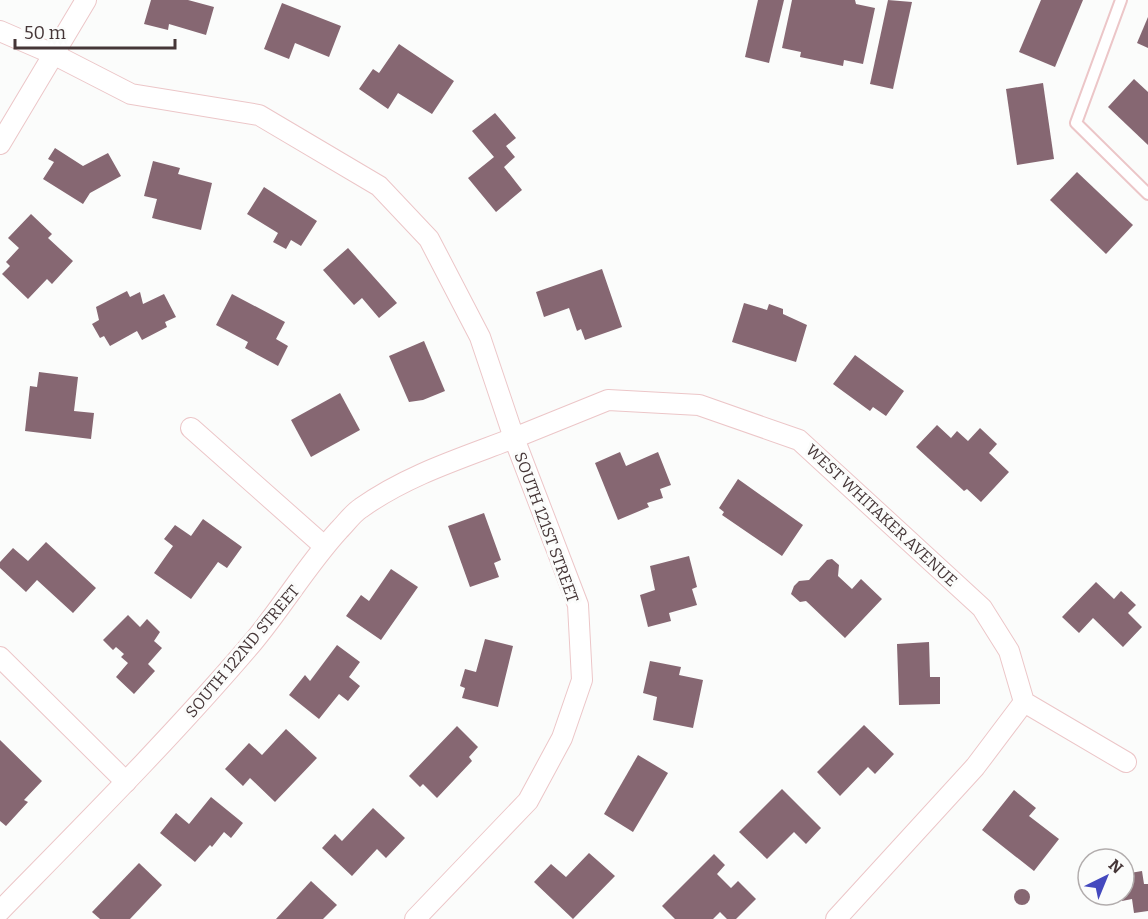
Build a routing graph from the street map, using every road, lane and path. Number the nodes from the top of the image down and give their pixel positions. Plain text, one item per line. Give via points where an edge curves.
1 (86, 0) edge
2 (1121, 0) edge
3 (0, 31) edge
4 (54, 54) junction
5 (0, 144) edge
6 (1148, 194) edge
7 (191, 428) dead end
8 (514, 438) junction
9 (324, 546) junction
10 (0, 657) edge
11 (1024, 702) junction
12 (1126, 762) dead end
13 (126, 782) junction
14 (0, 911) edge
15 (415, 919) edge
16 (836, 919) edge

1 - 4 street
2 - 6 lane via 1076,123
3 - 4 street
4 - 5 street
4 - 8 street via 131,94 259,115 379,186 429,239 480,337
7 - 9 street
8 - 9 street, SOUTH 122ND STREET via 401,483 359,509
8 - 11 street, WEST WHITAKER AVENUE via 608,400 699,405 799,440 982,608 1009,651
8 - 15 street, SOUTH 121ST STREET via 578,605 582,680 562,738 528,801
9 - 13 street, SOUTH 122ND STREET via 274,617
10 - 13 street
11 - 12 street
11 - 16 street via 975,767
13 - 14 street, SOUTH 122ND STREET

